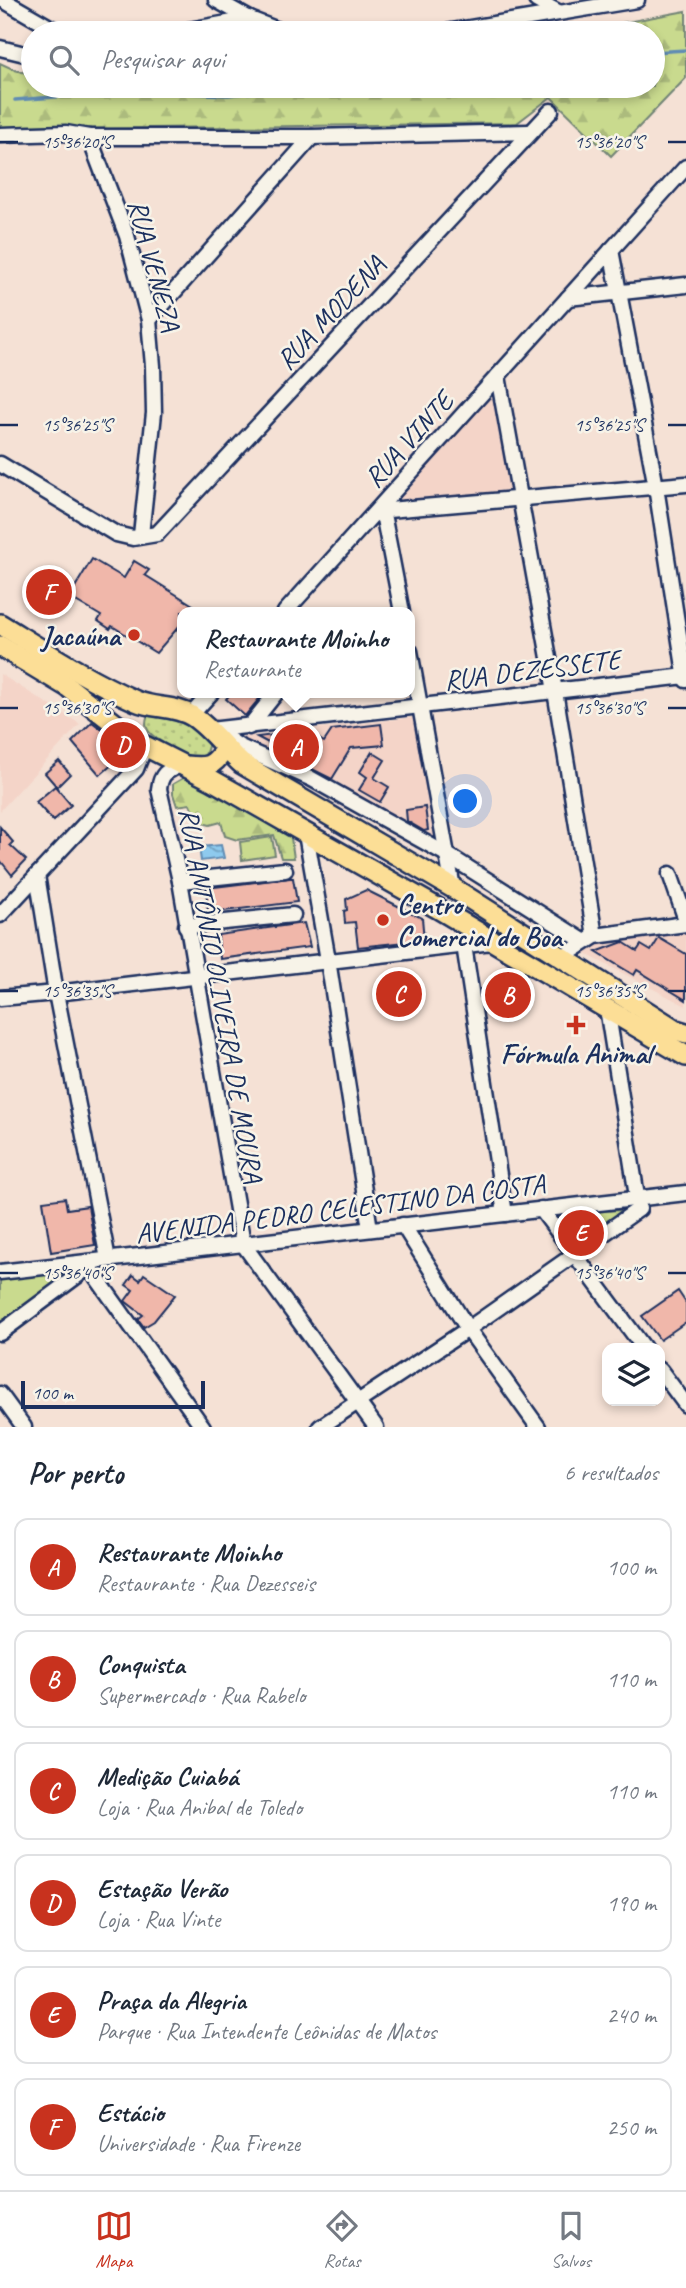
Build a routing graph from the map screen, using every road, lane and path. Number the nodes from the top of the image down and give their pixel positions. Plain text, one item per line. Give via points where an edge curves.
1 (3, 0) edge
2 (216, 0) edge
3 (536, 0) edge
4 (637, 0) edge
5 (558, 12) junction
6 (250, 19) junction
7 (39, 21) edge
8 (239, 21) edge
9 (255, 21) edge
10 (507, 21) edge
11 (0, 48) edge
12 (21, 53) edge
13 (551, 111) dead end
14 (529, 132) junction
15 (0, 135) edge
16 (89, 137) junction
17 (312, 137) junction
18 (686, 167) edge
19 (611, 250) junction
20 (686, 285) edge
21 (619, 293) junction
22 (568, 298) junction
23 (149, 320) junction
24 (498, 376) junction
25 (0, 464) edge
26 (686, 484) edge
27 (656, 487) junction
28 (519, 499) junction
29 (377, 511) junction
30 (141, 535) junction
31 (290, 607) edge
32 (401, 607) edge
33 (0, 624) edge
34 (0, 646) edge
35 (415, 676) edge
36 (686, 677) edge
37 (555, 691) junction
38 (206, 698) edge
39 (272, 698) edge
40 (149, 706) junction
41 (421, 707) junction
42 (191, 715) junction
43 (249, 727) junction
44 (217, 737) junction
45 (141, 744) junction
46 (180, 765) junction
47 (306, 834) junction
48 (446, 853) junction
49 (285, 870) dead end
50 (670, 874) dead end
51 (37, 875) junction
52 (180, 881) junction
53 (453, 888) junction
54 (448, 914) junction
55 (0, 915) edge
56 (293, 915) dead end
57 (686, 922) edge
58 (186, 926) junction
59 (590, 939) junction
60 (492, 942) junction
61 (459, 945) junction
62 (562, 958) junction
63 (328, 960) junction
64 (196, 976) junction
65 (56, 993) junction
66 (0, 998) edge
67 (607, 1008) junction
68 (686, 1034) edge
69 (686, 1056) edge
70 (686, 1193) edge
71 (637, 1198) junction
72 (541, 1209) junction
73 (505, 1214) junction
74 (403, 1226) junction
75 (369, 1229) junction
76 (243, 1244) junction
77 (576, 1255) junction
78 (97, 1263) junction
79 (0, 1272) edge
80 (468, 1329) junction
81 (0, 1332) edge
82 (640, 1343) edge
83 (665, 1377) edge
84 (0, 1394) edge
85 (358, 1401) junction
86 (686, 1405) edge
87 (24, 1427) edge
88 (203, 1427) edge
89 (320, 1427) edge
90 (376, 1427) edge
91 (538, 1427) edge

1 - 7 street
2 - 6 street
3 - 5 street
4 - 5 street
5 - 10 street
6 - 8 street
6 - 9 street
11 - 12 street
13 - 14 street, RUA MODENA
14 - 17 street
14 - 30 street, RUA MODENA via 162,530
15 - 16 street
16 - 17 street
16 - 23 street, RUA VENEZA via 127,236
17 - 23 street
18 - 19 street, RUA VINTE
19 - 21 street
19 - 22 street, RUA VINTE
20 - 21 street
21 - 22 street
21 - 27 street
22 - 24 street, RUA VINTE
23 - 30 street, RUA VENEZA via 154,413
24 - 28 street
24 - 29 street, RUA VINTE
25 - 30 street via 107,530 124,537
26 - 27 street
27 - 28 street
27 - 36 street
28 - 29 street
28 - 37 street
29 - 31 street, RUA VINTE
29 - 32 street via 384,519
33 - 40 main road via 112,690
34 - 45 main road via 68,687
35 - 41 street
36 - 37 street, RUA DEZESSETE
37 - 41 street, RUA DEZESSETE
37 - 59 street
38 - 42 street
39 - 43 street
40 - 42 main road
40 - 45 main road via 141,708 136,722
41 - 43 street, RUA DEZESSETE
41 - 48 street
42 - 44 main road
43 - 44 street, RUA DEZESSETE
44 - 46 main road via 218,759 204,768
44 - 48 street via 310,778
44 - 53 main road via 242,764
45 - 46 main road
45 - 51 street via 136,769
46 - 47 main road
46 - 52 street, RUA ANTÔNIO OLIVEIRA DE MOURA via 165,772 159,789
47 - 54 main road
47 - 63 street
48 - 53 street
48 - 59 street
49 - 52 street
50 - 57 street
51 - 55 street
51 - 65 street
52 - 58 street, RUA ANTÔNIO OLIVEIRA DE MOURA
53 - 62 main road
54 - 60 main road
54 - 61 street
56 - 58 street
57 - 59 street
58 - 64 street, RUA ANTÔNIO OLIVEIRA DE MOURA
59 - 62 street
60 - 61 street
60 - 67 main road
61 - 63 street
61 - 73 street
62 - 68 main road
63 - 64 street
63 - 75 street
64 - 65 street
64 - 76 street, RUA ANTÔNIO OLIVEIRA DE MOURA
65 - 66 street
65 - 78 street
67 - 69 main road
67 - 71 street
70 - 71 street, AVENIDA PEDRO CELESTINO DA COSTA
71 - 72 street, AVENIDA PEDRO CELESTINO DA COSTA
71 - 77 street via 639,1209
72 - 73 street, AVENIDA PEDRO CELESTINO DA COSTA
72 - 77 street
73 - 74 street, AVENIDA PEDRO CELESTINO DA COSTA
74 - 75 street, AVENIDA PEDRO CELESTINO DA COSTA
74 - 80 street
75 - 76 street, AVENIDA PEDRO CELESTINO DA COSTA
76 - 78 street, AVENIDA PEDRO CELESTINO DA COSTA
76 - 85 street
77 - 80 street
77 - 82 street
78 - 79 street, AVENIDA PEDRO CELESTINO DA COSTA
78 - 81 street
78 - 88 street
80 - 85 street
80 - 91 street
83 - 86 street
84 - 87 street
85 - 89 street
85 - 90 street

